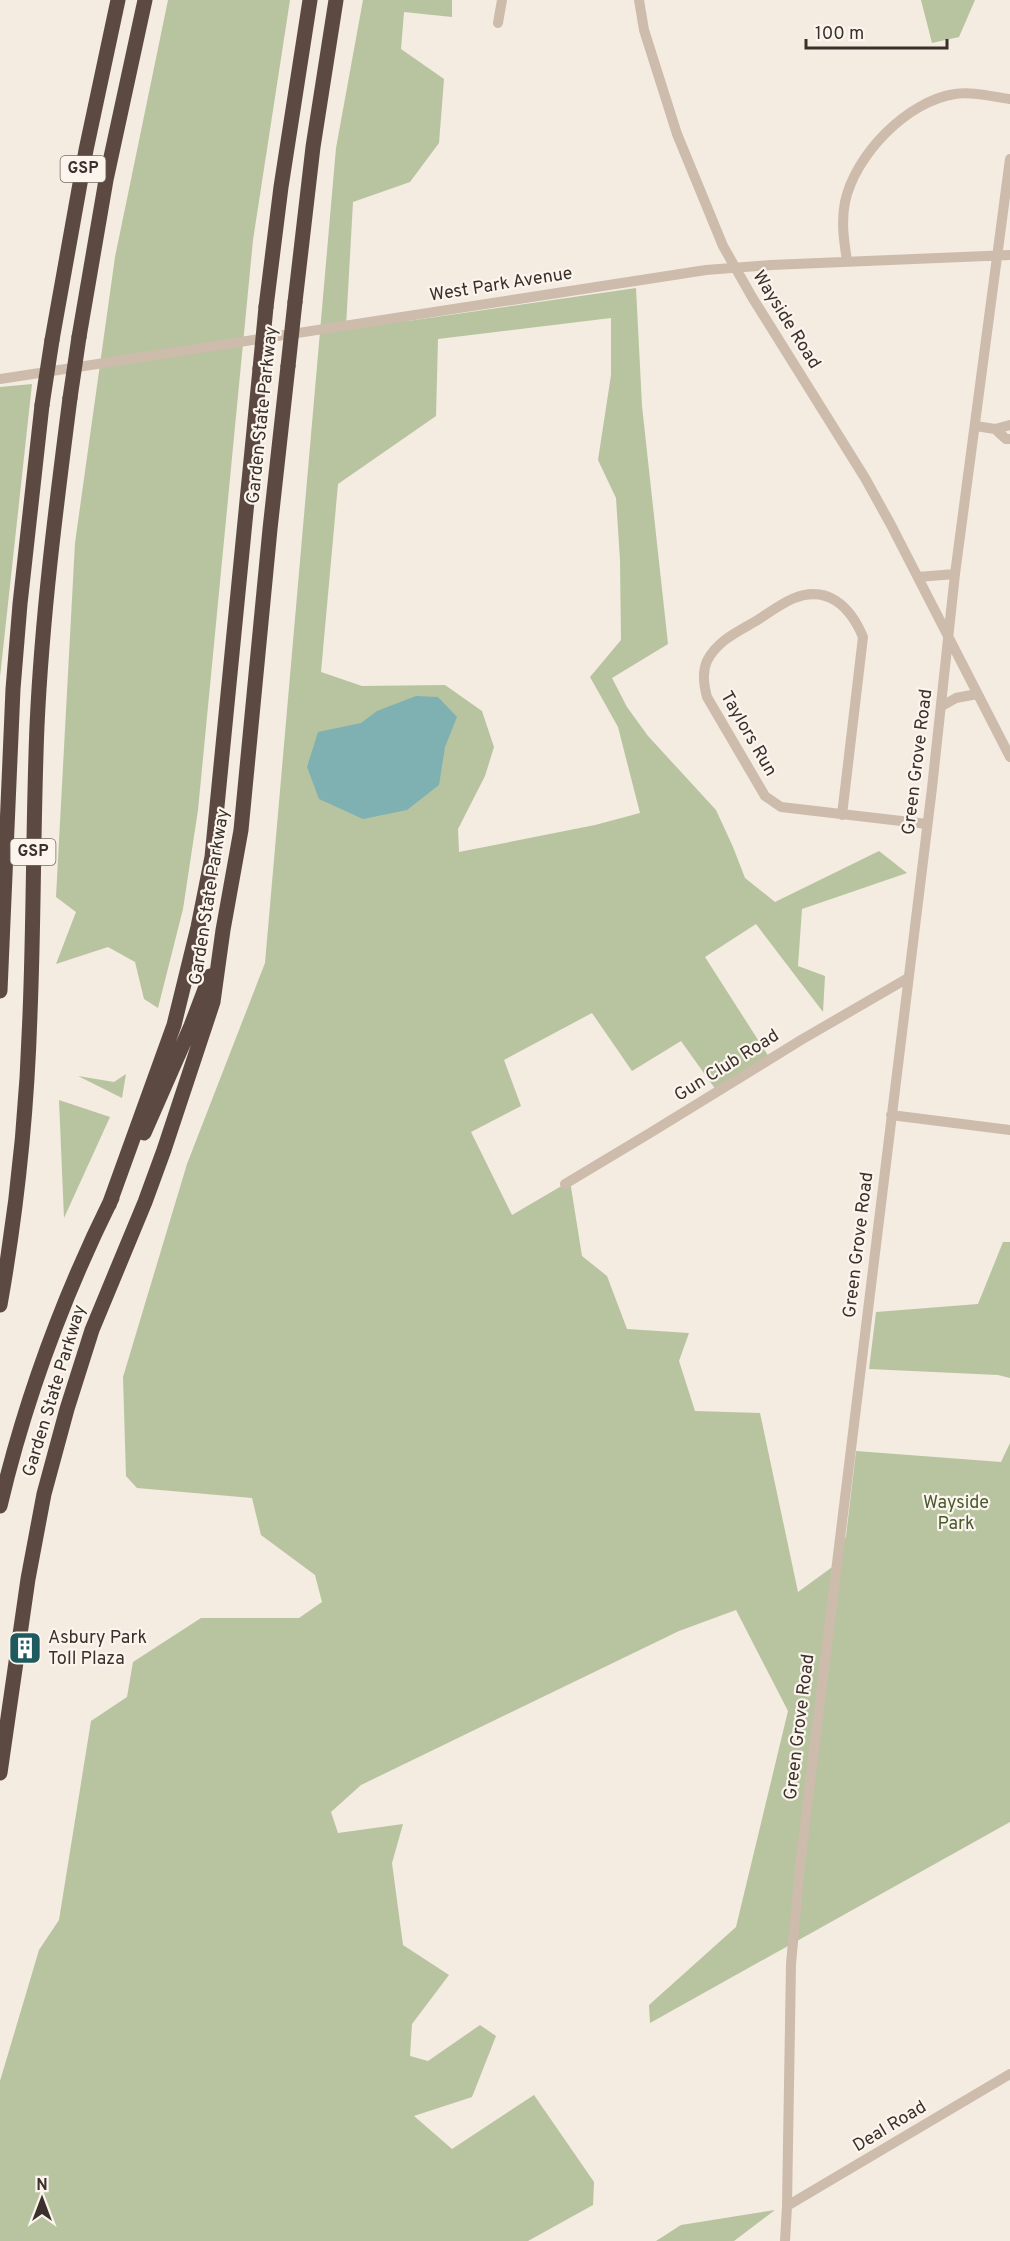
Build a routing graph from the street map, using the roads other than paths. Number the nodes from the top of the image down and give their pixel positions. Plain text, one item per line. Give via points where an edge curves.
1 (118, 0) edge
2 (145, 0) edge
3 (310, 0) edge
4 (336, 0) edge
5 (502, 0) edge
6 (639, 0) edge
7 (498, 24) dead end
8 (1010, 99) edge
9 (1010, 159) edge
10 (998, 255) junction
11 (1010, 255) edge
12 (847, 261) junction
13 (735, 268) junction
14 (0, 379) edge
15 (1010, 425) edge
16 (976, 426) junction
17 (995, 429) junction
18 (1010, 440) edge
19 (955, 574) junction
20 (918, 577) junction
21 (948, 638) junction
22 (977, 694) junction
23 (942, 706) junction
24 (1010, 757) edge
25 (842, 815) junction
26 (927, 824) junction
27 (223, 930) junction
28 (908, 978) junction
29 (0, 991) edge
30 (891, 1115) junction
31 (1010, 1130) edge
32 (565, 1184) dead end
33 (109, 1205) junction
34 (0, 1305) edge
35 (0, 1506) edge
36 (0, 1773) edge
37 (1010, 2074) edge
38 (787, 2206) junction
39 (784, 2241) edge

1 - 29 highway, GSP, bridge via 86,150 42,405 20,604
2 - 34 highway, GSP, bridge via 113,147 79,337 52,539 37,723 25,1096 16,1198
3 - 33 highway, Garden State Parkway, bridge via 266,307 210,869 174,1025
4 - 27 highway, Garden State Parkway, bridge via 313,147 295,302 245,795
5 - 7 street
6 - 13 street, Wayside Road via 677,134 712,223
8 - 12 street via 948,95 914,111 884,134 864,159 848,191 843,223
9 - 10 street, Green Grove Road
10 - 11 street, West Park Avenue
10 - 12 street, West Park Avenue
10 - 16 street, Green Grove Road
12 - 13 street, West Park Avenue
13 - 14 street, West Park Avenue
13 - 20 street, Wayside Road via 865,478
15 - 17 street
16 - 17 street
16 - 19 street, Green Grove Road
17 - 18 street
19 - 20 street
19 - 21 street, Green Grove Road
20 - 21 street, Wayside Road
21 - 22 street, Wayside Road
21 - 23 street, Green Grove Road
22 - 23 street via 956,698
22 - 24 street, Wayside Road
23 - 26 street, Green Grove Road
25 - 25 street, Taylors Run via 863,637 843,605 832,598 807,595 792,599 721,642 706,663 704,685 707,697 765,796 780,807
25 - 26 street, Taylors Run
26 - 28 street, Green Grove Road
27 - 33 highway via 192,1026
27 - 36 highway, Garden State Parkway via 213,1002 145,1202 85,1349 44,1494
28 - 30 street, Green Grove Road
28 - 32 street, Gun Club Road
30 - 31 street
30 - 38 street, Green Grove Road via 792,1941
33 - 35 highway via 44,1361
37 - 38 street, Deal Road
38 - 39 street, Green Grove Road

